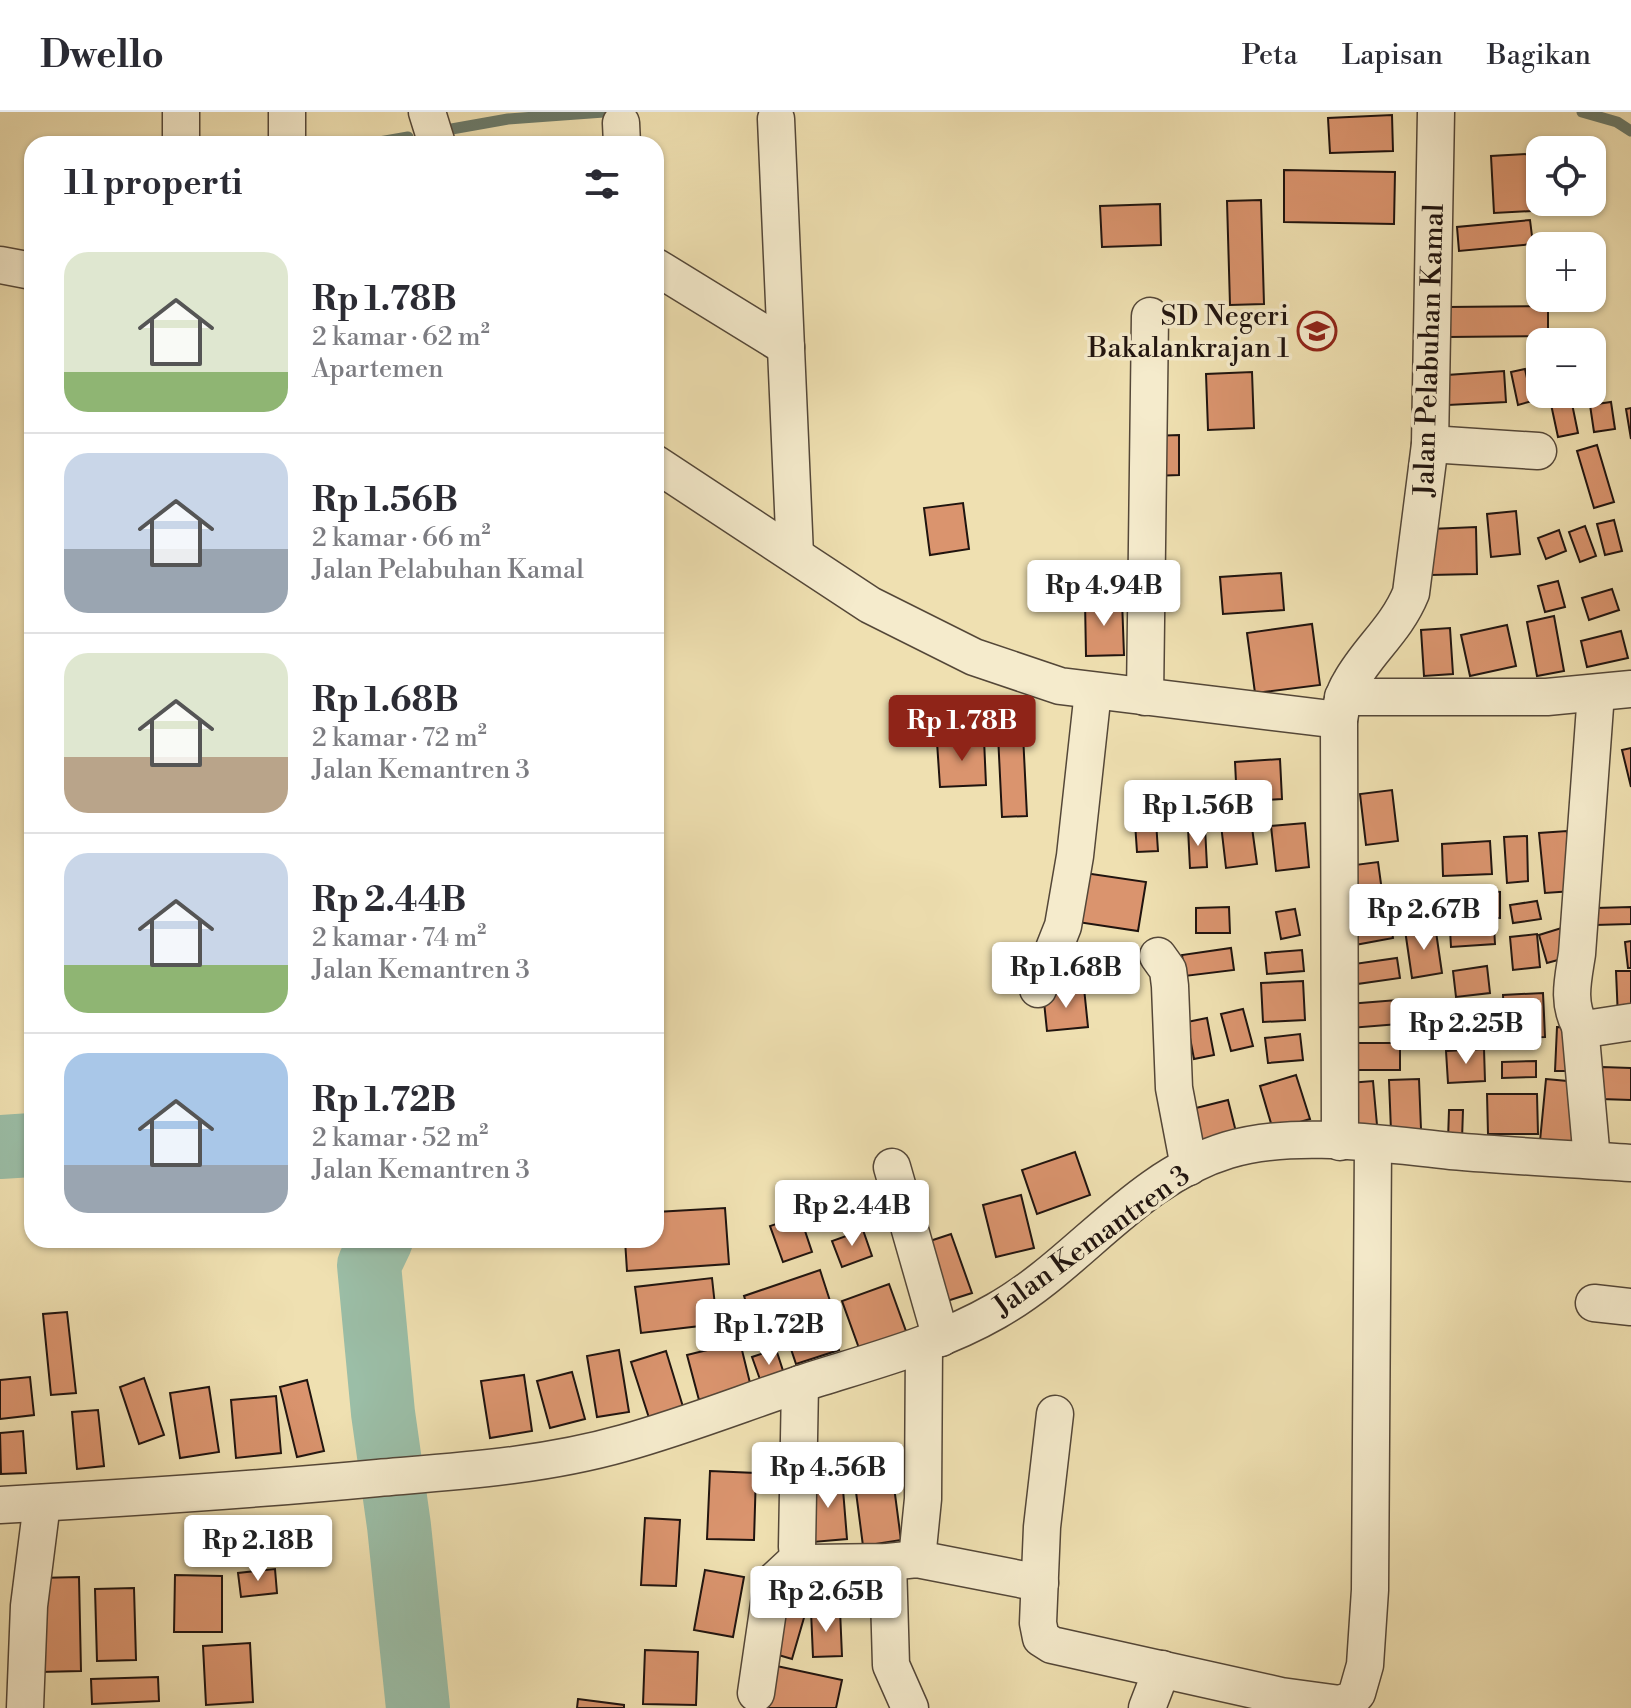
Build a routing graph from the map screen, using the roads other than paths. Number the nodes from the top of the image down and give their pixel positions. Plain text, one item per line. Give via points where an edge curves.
1 (181, 112) edge
2 (287, 112) edge
3 (427, 112) edge
4 (1436, 112) edge
5 (776, 119) dead end
6 (181, 136) edge
7 (287, 136) edge
8 (434, 136) edge
9 (0, 265) edge
10 (24, 270) edge
11 (664, 272) edge
12 (1150, 316) dead end
13 (786, 347) junction
14 (1430, 444) junction
15 (1538, 451) dead end
16 (664, 469) edge
17 (795, 555) junction
18 (1093, 691) junction
19 (1614, 691) edge
20 (1145, 697) junction
21 (1341, 708) junction
22 (1158, 956) dead end
23 (1038, 989) dead end
24 (1631, 1022) edge
25 (1580, 1026) junction
26 (1357, 1143) junction
27 (1592, 1160) junction
28 (1631, 1163) edge
29 (892, 1167) dead end
30 (1189, 1167) junction
31 (1594, 1303) dead end
32 (1631, 1307) edge
33 (932, 1341) junction
34 (800, 1384) junction
35 (1055, 1414) dead end
36 (42, 1503) junction
37 (0, 1505) edge
38 (800, 1557) junction
39 (903, 1560) junction
40 (1040, 1583) junction
41 (1162, 1669) junction
42 (756, 1693) dead end
43 (1280, 1702) edge
44 (25, 1708) edge
45 (910, 1708) edge
46 (1147, 1708) edge

1 - 6 street
2 - 7 street
3 - 8 street
4 - 14 street, Jalan Pelabuhan Kamal
5 - 13 street
9 - 10 street
11 - 13 street
12 - 20 street
13 - 17 street
14 - 15 street
14 - 21 street, Jalan Pelabuhan Kamal via 1411,593 1402,615 1350,681
16 - 17 street
17 - 18 street via 870,605 974,657 1060,686
18 - 20 street
18 - 23 street via 1066,912
19 - 21 street
19 - 25 street via 1571,994
20 - 21 street
21 - 26 street
22 - 30 street via 1168,970 1174,1088
24 - 25 street
25 - 27 street
26 - 27 street, Jalan Kemantren 3
26 - 30 street, Jalan Kemantren 3 via 1256,1143
26 - 43 street via 1370,1590 1365,1665 1351,1700
27 - 28 street, Jalan Kemantren 3
29 - 33 street
30 - 33 street, Jalan Kemantren 3 via 1130,1205 1017,1299
31 - 32 street
33 - 34 street, Jalan Kemantren 3
33 - 39 street via 923,1499
34 - 36 street, Jalan Kemantren 3 via 624,1444 523,1465
34 - 38 street
35 - 40 street
36 - 37 street, Jalan Kemantren 3
36 - 44 street via 29,1606
38 - 39 street via 809,1563
38 - 42 street via 772,1583
39 - 40 street
39 - 45 street via 891,1665
40 - 41 street via 1039,1632 1046,1642
41 - 43 street
41 - 46 street

